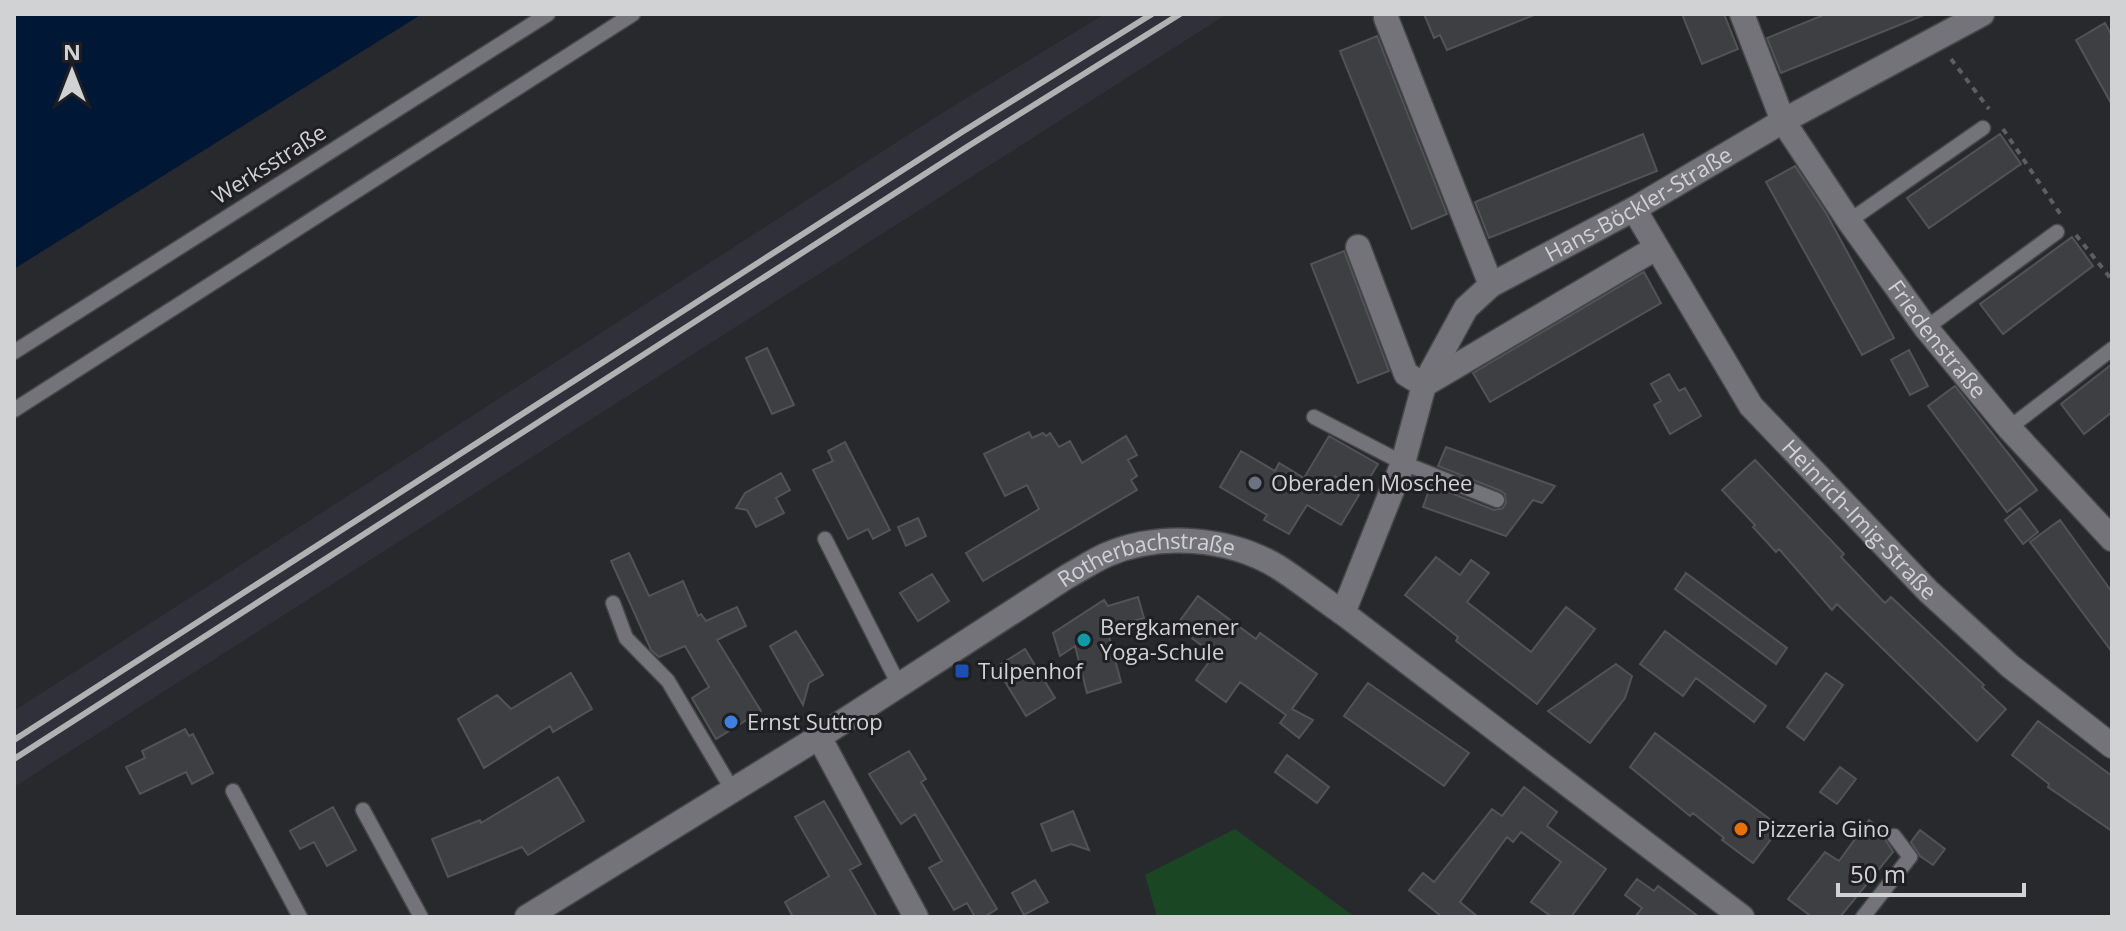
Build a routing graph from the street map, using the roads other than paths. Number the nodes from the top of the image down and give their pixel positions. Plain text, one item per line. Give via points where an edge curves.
1 (548, 14) edge
2 (633, 14) edge
3 (1742, 14) edge
4 (1982, 14) edge
5 (1387, 16) edge
6 (1783, 121) junction
7 (1983, 128) dead end
8 (1634, 209) junction
9 (1849, 221) junction
10 (2057, 232) dead end
11 (1358, 247) dead end
12 (1656, 248) junction
13 (1491, 285) junction
14 (1926, 328) junction
15 (2112, 349) edge
16 (14, 352) edge
17 (1424, 385) junction
18 (14, 410) edge
19 (1314, 417) dead end
20 (2009, 428) junction
21 (1403, 463) junction
22 (1497, 500) dead end
23 (2108, 527) edge
24 (825, 539) dead end
25 (613, 603) dead end
26 (1343, 613) junction
27 (899, 685) junction
28 (819, 737) junction
29 (2112, 746) edge
30 (233, 791) dead end
31 (733, 791) junction
32 (363, 810) dead end
33 (1894, 836) dead end
34 (534, 915) edge
35 (300, 917) edge
36 (421, 917) edge
37 (916, 917) edge
38 (1742, 917) edge
39 (1863, 917) edge

1 - 16 lane, Werksstraße
2 - 18 lane
3 - 6 street
4 - 6 street, Hans-Böckler-Straße
5 - 13 street
6 - 8 street, Hans-Böckler-Straße
6 - 9 street, Friedenstraße
7 - 9 lane
8 - 12 street, Heinrich-Imig-Straße
8 - 13 street, Hans-Böckler-Straße
9 - 14 street, Friedenstraße
10 - 14 lane
11 - 17 street via 1406,374
12 - 17 street
12 - 29 street, Heinrich-Imig-Straße via 1751,406 1928,591 2010,666
13 - 17 street, Hans-Böckler-Straße via 1466,308
14 - 20 street, Friedenstraße
15 - 20 lane
17 - 21 street, Hans-Böckler-Straße
19 - 21 lane
20 - 23 street, Friedenstraße
21 - 22 lane
21 - 26 street, Hans-Böckler-Straße
24 - 27 lane
25 - 31 lane via 626,638 668,681
26 - 27 street, Rotherbachstraße via 1278,567 1246,552 1163,541 1106,555
26 - 38 street, Rotherbachstraße
27 - 28 street, Rotherbachstraße
28 - 31 street, Rotherbachstraße
28 - 37 street
30 - 35 lane
31 - 34 street, Rotherbachstraße
32 - 36 lane
33 - 39 lane via 1910,857

